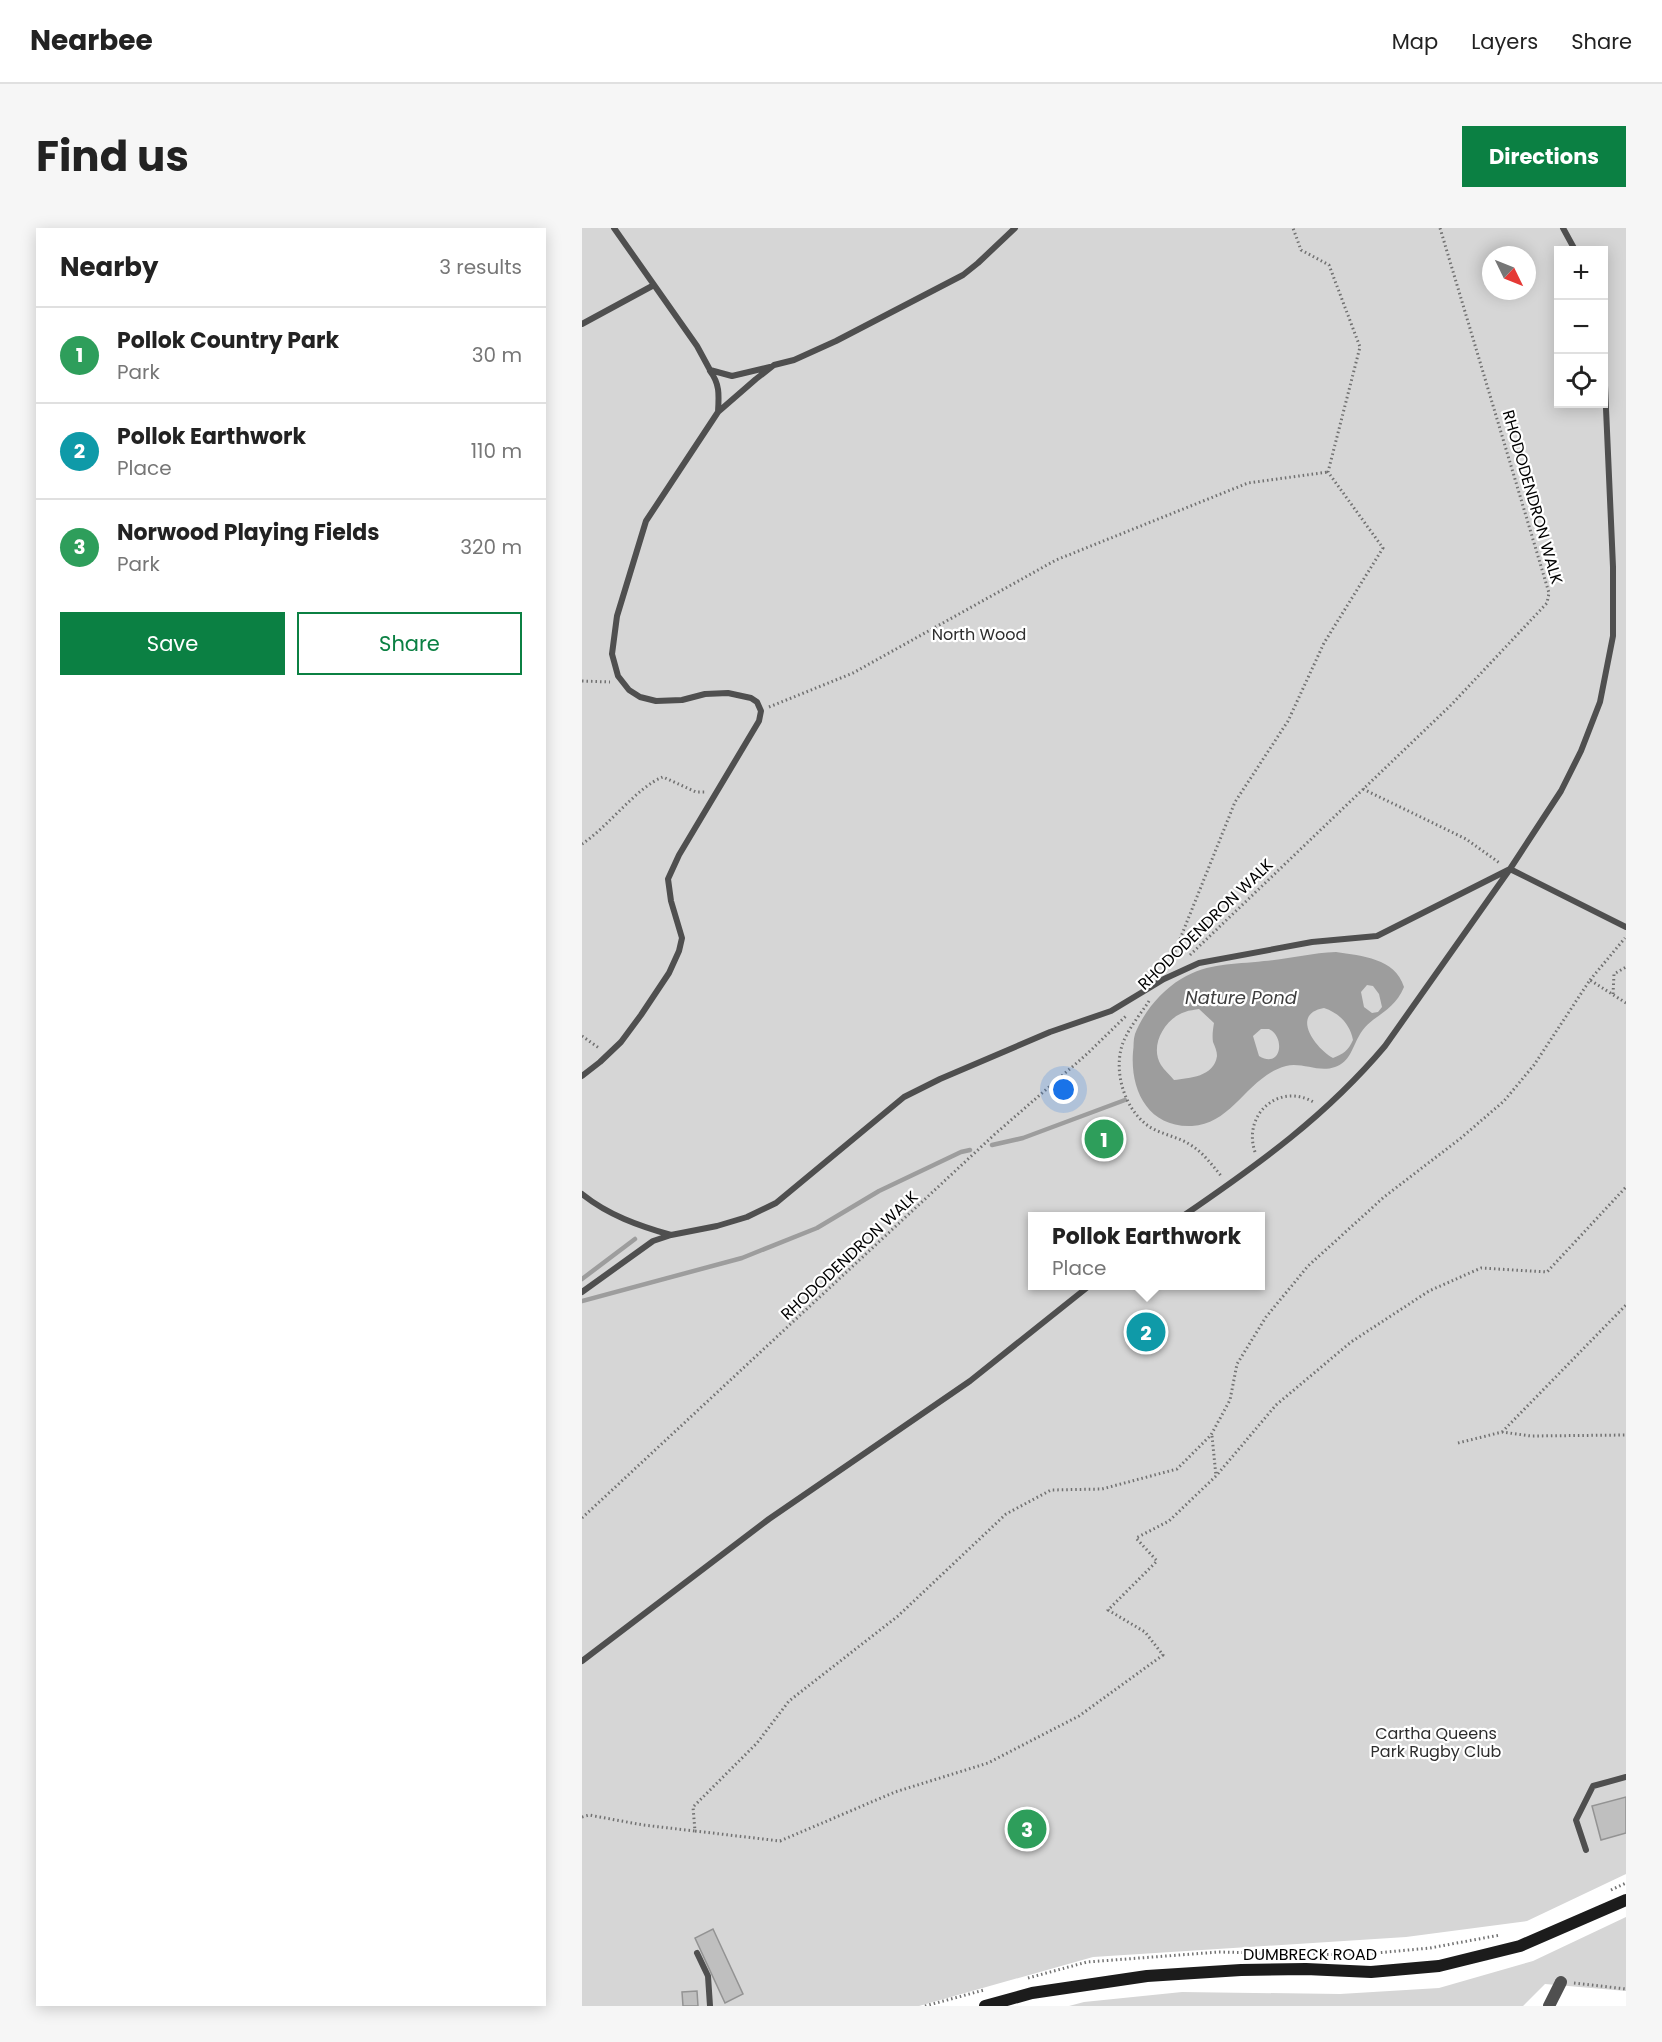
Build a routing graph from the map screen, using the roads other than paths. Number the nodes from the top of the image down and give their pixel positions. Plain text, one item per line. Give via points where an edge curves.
1 (614, 228) edge
2 (1015, 228) edge
3 (1563, 228) edge
4 (1573, 246) edge
5 (654, 285) junction
6 (582, 324) edge
7 (774, 366) junction
8 (710, 370) junction
9 (1606, 408) edge
10 (718, 412) junction
11 (1510, 869) junction
12 (1626, 927) edge
13 (582, 1076) edge
14 (582, 1194) edge
15 (1189, 1212) edge
16 (671, 1235) junction
17 (1084, 1290) edge
18 (582, 1292) edge
19 (582, 1661) edge
20 (1626, 1777) edge
21 (1586, 1850) dead end
22 (1626, 1900) edge
23 (697, 1953) dead end
24 (1561, 1982) road end
25 (710, 2006) edge
26 (985, 2006) edge
27 (1549, 2006) edge

1 - 5 lane
2 - 7 lane via 963,274 836,341
3 - 4 lane
5 - 6 lane
5 - 8 lane
7 - 8 lane via 732,376
7 - 10 lane
8 - 10 lane via 720,392
9 - 11 lane via 1613,636 1600,702 1561,791
10 - 13 lane via 646,521 617,616 612,654 618,676 640,697 682,700 728,693 757,702 761,711 759,721 668,879 682,938 669,973 642,1016 608,1055
11 - 12 lane
11 - 15 lane via 1386,1046 1364,1071 1288,1142
11 - 16 lane via 1377,936 1323,940 1199,963 1111,1011 1050,1032 904,1097 777,1203 717,1226
14 - 16 lane via 614,1215
16 - 18 lane via 653,1241
17 - 19 lane via 970,1381 769,1519
20 - 21 lane via 1593,1786 1576,1820
22 - 26 main road, DUMBRECK ROAD via 1520,1946 1439,1966 1371,1972 1241,1970 1147,1976 1032,1993
23 - 25 lane via 708,1976
24 - 27 street

